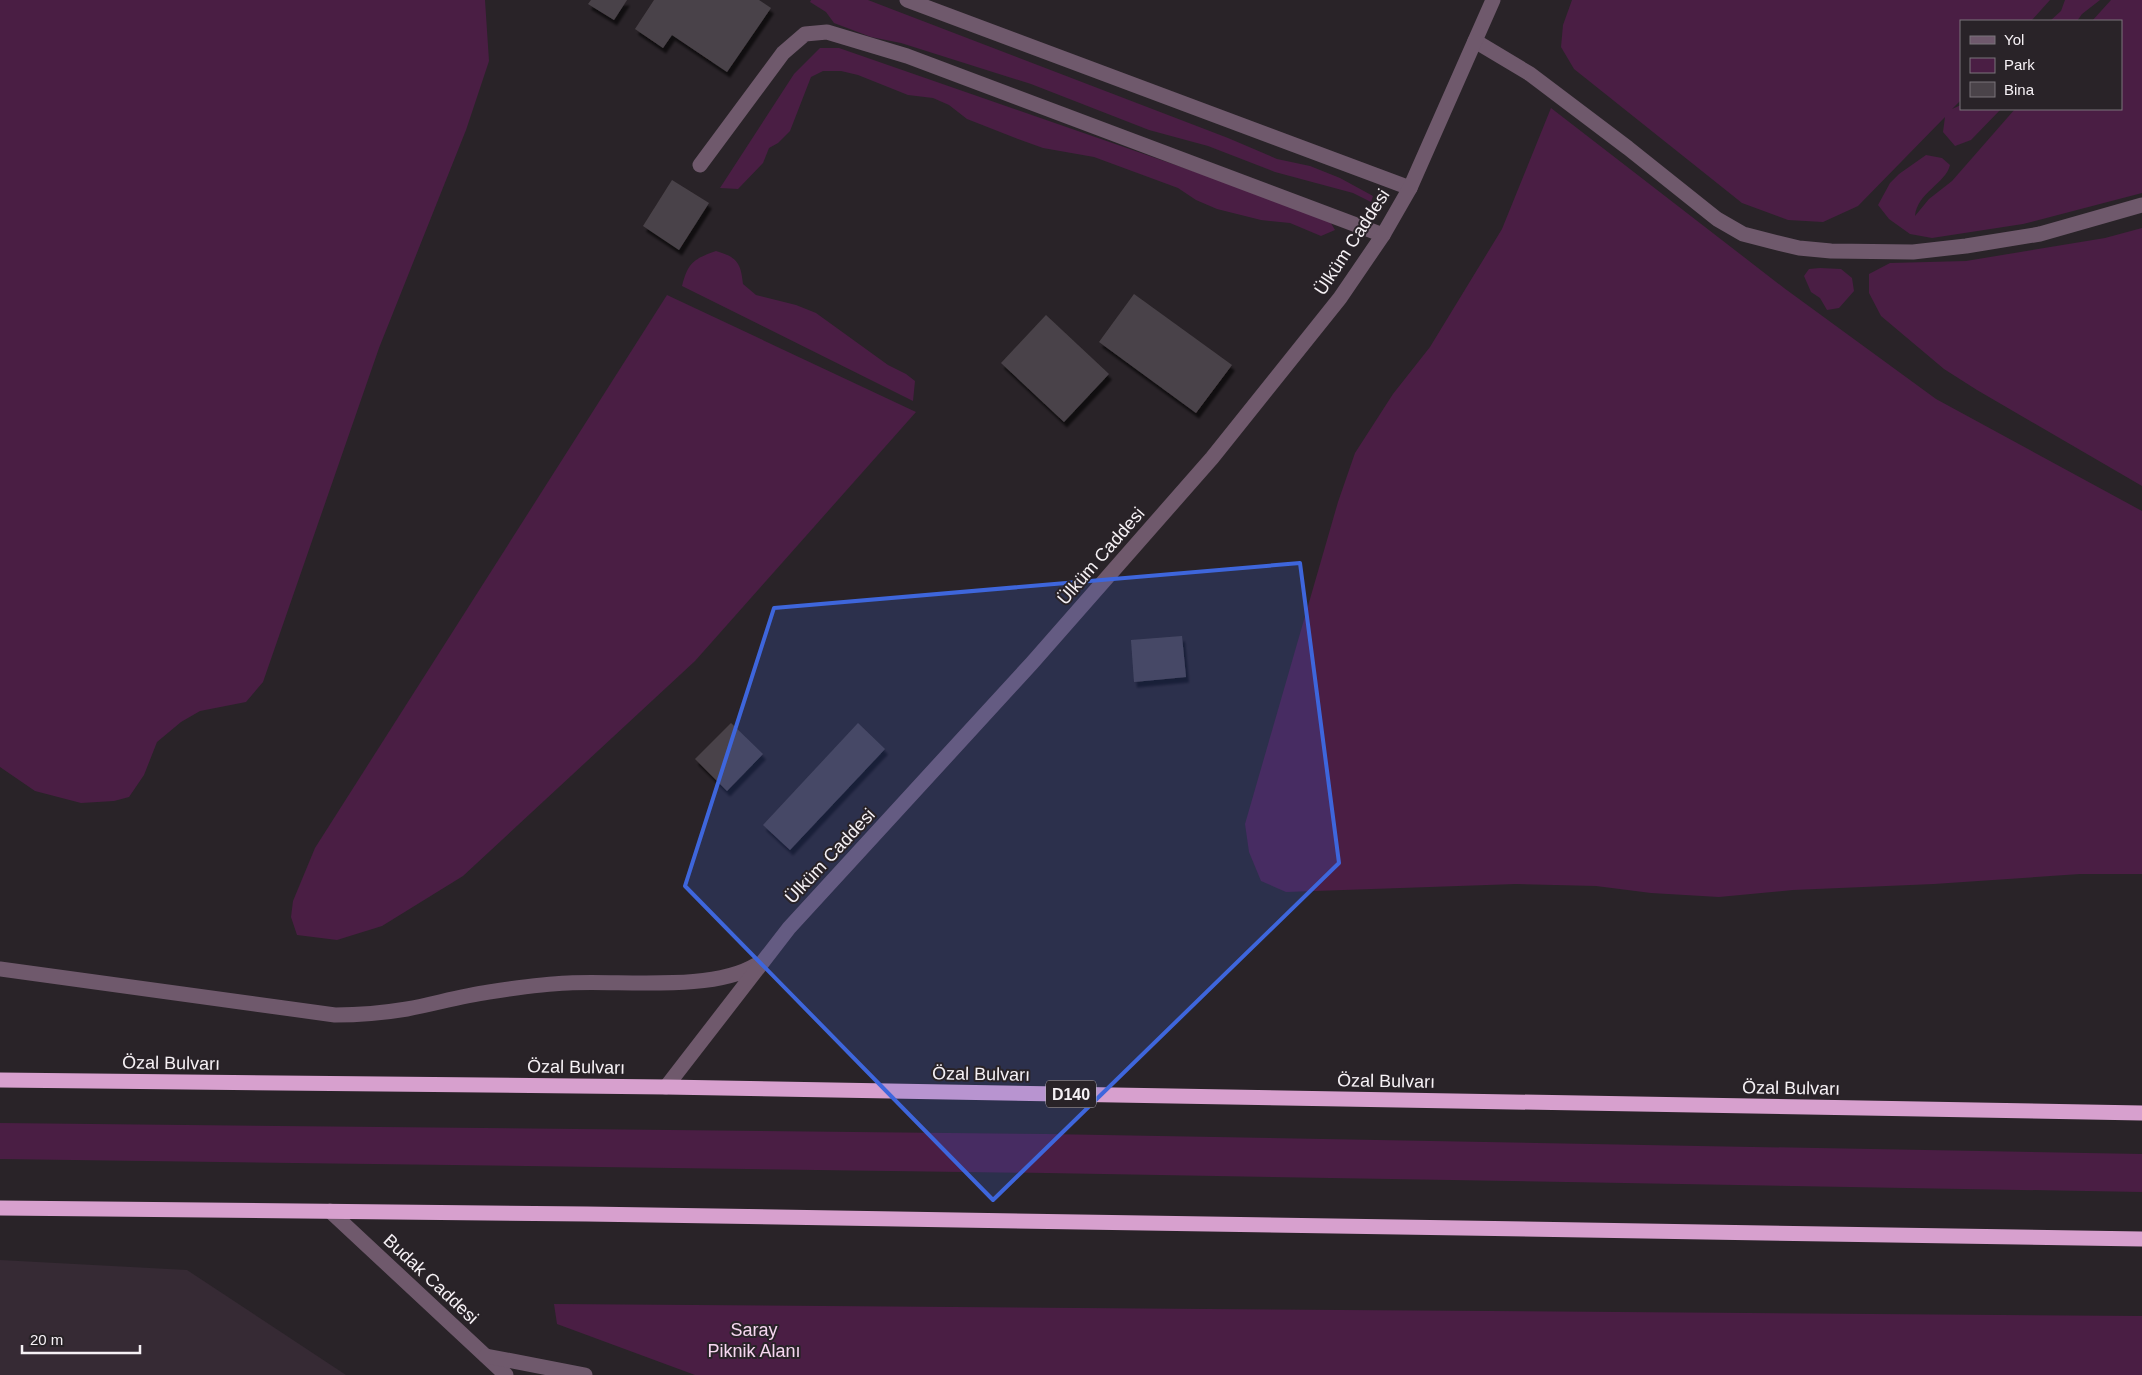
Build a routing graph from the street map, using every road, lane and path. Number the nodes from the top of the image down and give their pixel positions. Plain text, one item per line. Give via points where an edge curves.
1 (906, 0) edge
2 (1493, 0) edge
3 (1475, 41) junction
4 (700, 165) dead end
5 (1410, 188) junction
6 (2142, 205) edge
7 (1383, 235) junction
8 (761, 961) junction
9 (0, 969) edge
10 (0, 1080) edge
11 (666, 1087) junction
12 (2142, 1113) edge
13 (0, 1208) edge
14 (330, 1211) junction
15 (2142, 1239) edge
16 (486, 1356) junction
17 (506, 1375) edge
18 (585, 1375) edge

1 - 5 street
2 - 3 street, Ülküm Caddesi
3 - 5 street, Ülküm Caddesi
3 - 6 street via 1530,74 1717,219 1743,234 1782,244 1864,252 1913,252 2040,234
4 - 7 street via 783,53 805,34 827,32 907,56
5 - 7 street, Ülküm Caddesi
7 - 8 street, Ülküm Caddesi via 1340,298 1212,458 1038,656
8 - 9 street via 744,972 725,978 682,982 567,983 488,992 407,1009 335,1016
8 - 11 street, Ülküm Caddesi
10 - 11 highway, Özal Bulvarı / D140
11 - 12 highway, Özal Bulvarı / D140
13 - 14 highway
14 - 15 highway
14 - 16 street, Budak Caddesi
16 - 17 street, Budak Caddesi
16 - 18 street

